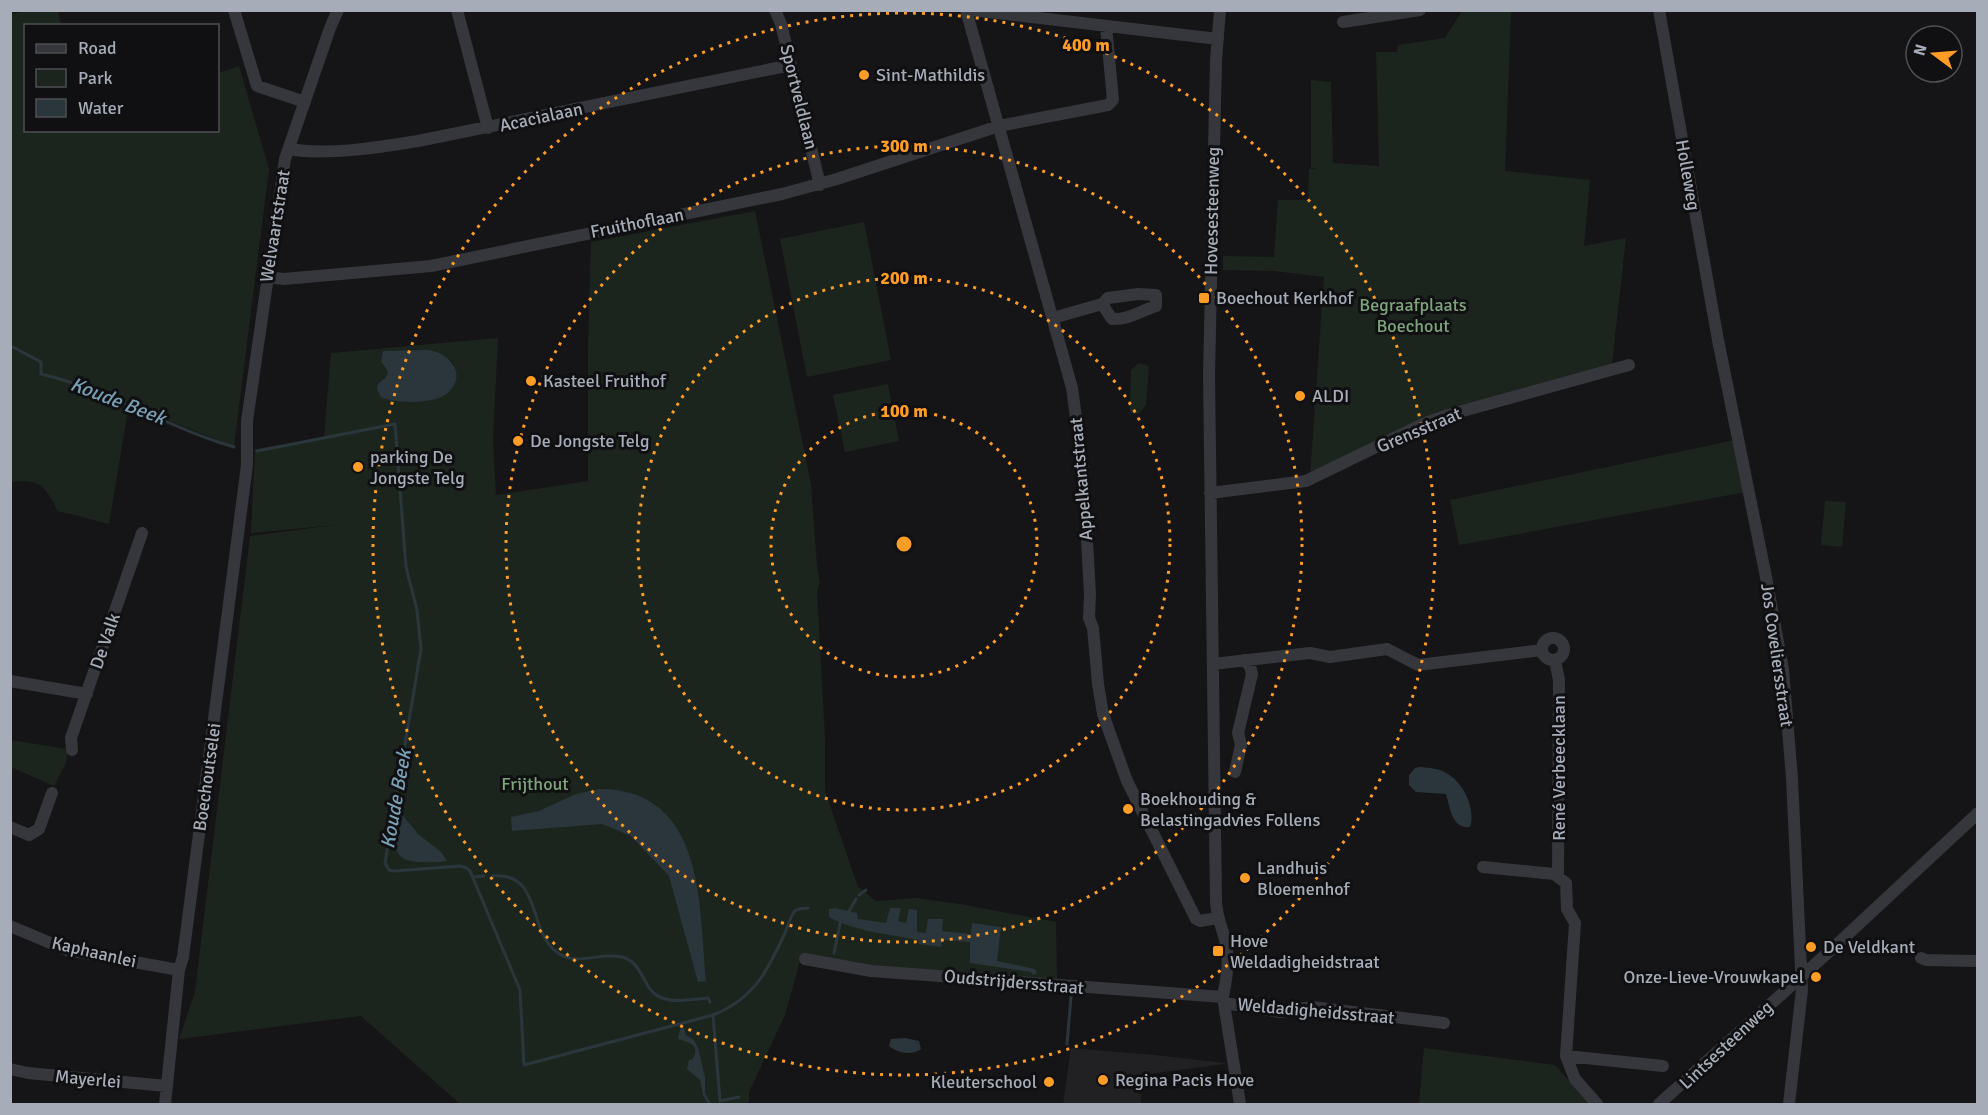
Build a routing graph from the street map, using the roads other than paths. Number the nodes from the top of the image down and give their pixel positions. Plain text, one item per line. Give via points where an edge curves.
1 (234, 10) edge
2 (338, 10) edge
3 (457, 10) edge
4 (775, 10) edge
5 (966, 10) edge
6 (971, 10) edge
7 (1220, 10) edge
8 (1420, 10) edge
9 (1659, 10) edge
10 (1343, 22) dead end
11 (1106, 26) junction
12 (1218, 39) junction
13 (791, 65) junction
14 (305, 102) junction
15 (999, 126) junction
16 (488, 128) junction
17 (290, 149) junction
18 (820, 185) junction
19 (267, 277) junction
20 (1102, 304) dead end
21 (1053, 318) junction
22 (1718, 340) joint
23 (1629, 365) dead end
24 (247, 449) joint
25 (1210, 493) junction
26 (142, 532) dead end
27 (1542, 650) junction
28 (1244, 660) junction
29 (1555, 660) junction
30 (1212, 664) junction
31 (10, 681) edge
32 (87, 694) junction
33 (72, 750) dead end
34 (1235, 772) dead end
35 (52, 793) dead end
36 (1977, 813) edge
37 (10, 827) edge
38 (1483, 867) dead end
39 (1558, 877) junction
40 (1218, 921) junction
41 (10, 926) edge
42 (1921, 957) dead end
43 (805, 959) dead end
44 (1977, 961) edge
45 (179, 970) junction
46 (1801, 976) junction
47 (1223, 1001) junction
48 (1444, 1023) dead end
49 (1566, 1056) junction
50 (1663, 1066) dead end
51 (10, 1069) edge
52 (166, 1086) junction
53 (165, 1104) edge
54 (1240, 1104) edge
55 (1597, 1104) edge
56 (1659, 1104) edge
57 (1789, 1104) edge

1 - 14 street via 257,86
2 - 14 street, Welvaartstraat
3 - 16 street
4 - 13 street, Sportveldlaan
5 - 15 street, Appelkantstraat
6 - 11 street
7 - 12 street, Hovesesteenweg
8 - 10 street
9 - 22 street, Holleweg
11 - 12 street
11 - 15 street, Fruithoflaan via 1113,100 1108,105
12 - 25 street, Hovesesteenweg via 1209,375
13 - 16 street, Acacialaan
13 - 18 street, Sportveldlaan
14 - 17 street, Welvaartstraat
15 - 18 street, Fruithoflaan
15 - 21 street, Appelkantstraat
16 - 17 street, Acacialaan via 387,146 306,152
17 - 19 street, Welvaartstraat via 285,159
18 - 19 street, Fruithoflaan via 430,266 284,279
19 - 24 street, Welvaartstraat via 247,421
20 - 21 street
21 - 40 street, Appelkantstraat via 1072,388 1080,437 1089,618 1103,714 1127,781 1196,919
22 - 46 street, Jos Coveliersstraat via 1783,669
23 - 25 street, Grensstraat via 1448,415 1306,481
24 - 45 street, Boechoutselei
25 - 30 street, Hovesesteenweg
26 - 32 street, De Valk
27 - 28 street via 1418,665 1387,649 1330,657 1310,653
27 - 29 street via 1546,658
27 - 29 street via 1547,640 1558,639 1564,650
28 - 30 street
28 - 34 street via 1252,674 1238,733 1241,745
29 - 39 street, René Verbeecklaan via 1559,680
30 - 40 street, Hovesesteenweg
31 - 32 street
32 - 33 street, De Valk via 71,738
35 - 37 street via 39,830 29,835
36 - 46 street, Lintsesteenweg
38 - 39 street
39 - 49 street, René Verbeecklaan via 1566,883 1567,909 1575,923
40 - 47 street, Hovesesteenweg via 1226,942
41 - 45 street, Kaphaanlei via 67,950
42 - 44 street
43 - 47 street, Oudstrijdersstraat via 871,970
45 - 52 street, Boechoutselei
46 - 56 street, Lintsesteenweg
46 - 57 street, Jos Coveliersstraat
47 - 48 street, Weldadigheidsstraat via 1280,1012 1312,1007
47 - 54 street, Hovesesteenweg
49 - 50 street
49 - 55 street, René Verbeecklaan via 1575,1079
51 - 52 street, Mayerlei
52 - 53 street, Boechoutselei

